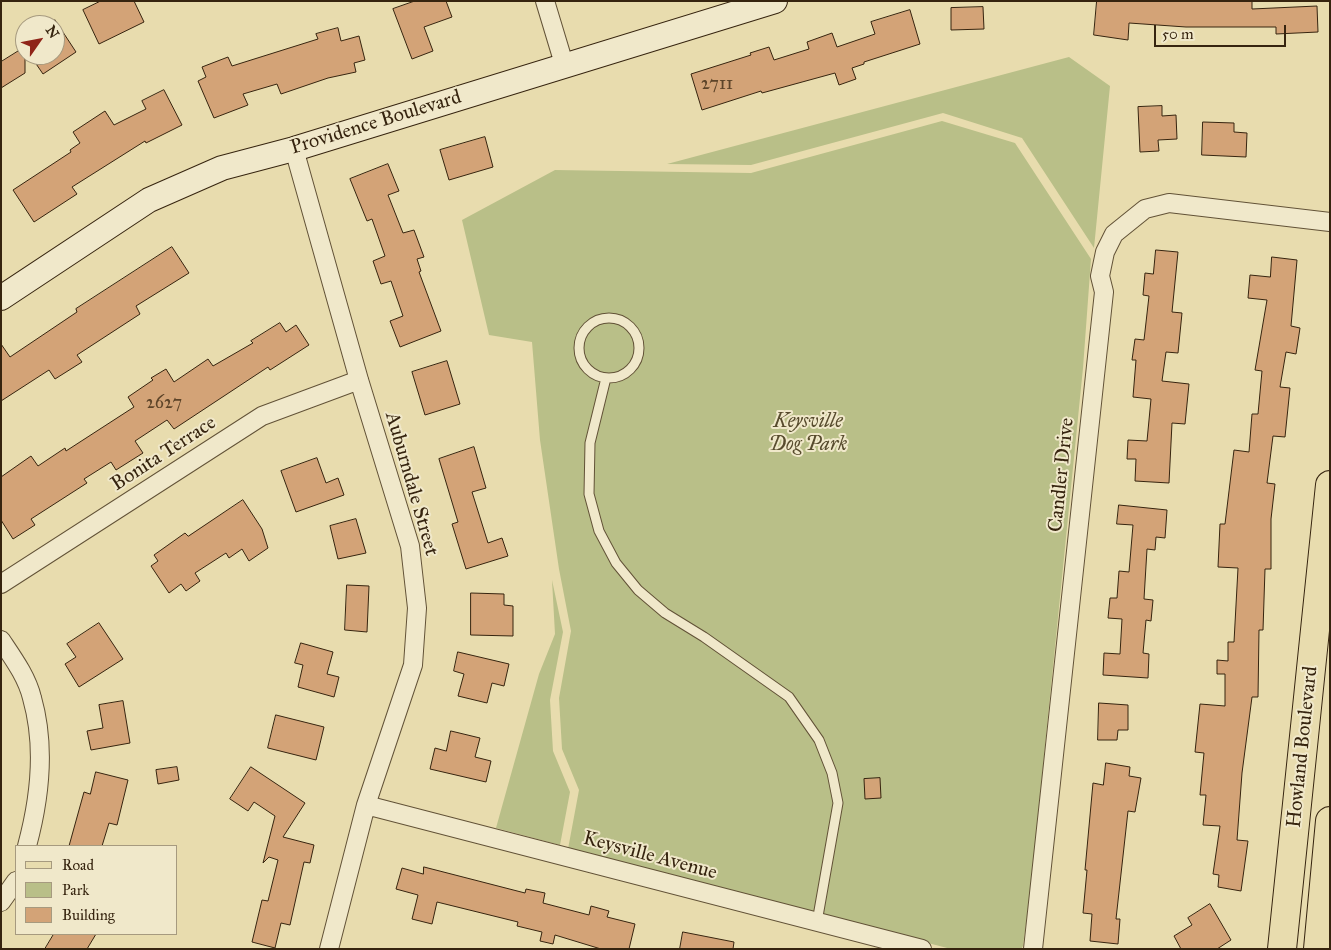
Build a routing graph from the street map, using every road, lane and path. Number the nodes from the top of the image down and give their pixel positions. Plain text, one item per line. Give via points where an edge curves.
1 (545, 1) edge
2 (775, 1) edge
3 (564, 64) junction
4 (294, 149) junction
5 (1330, 222) edge
6 (1, 298) edge
7 (606, 378) junction
8 (359, 380) junction
9 (1330, 485) edge
10 (1, 584) edge
11 (1, 640) edge
12 (366, 805) junction
13 (1330, 821) edge
14 (27, 845) edge
15 (15, 882) edge
16 (1, 902) edge
17 (817, 922) junction
18 (329, 949) edge
19 (922, 949) edge
20 (1033, 949) edge
21 (1282, 949) edge
22 (1318, 949) edge

1 - 3 street
2 - 3 main road, Providence Boulevard
3 - 4 main road, Providence Boulevard
4 - 6 main road, Providence Boulevard via 222,168 149,200
4 - 8 street, Auburndale Street
5 - 20 street, Candler Drive via 1169,203 1145,209 1114,234 1105,252 1100,276 1104,292
7 - 7 lane via 626,374 638,357 640,347 635,333 625,322 615,318 600,319 588,326 578,343 582,363 588,370
7 - 17 lane via 590,443 589,494 599,531 616,563 638,590 666,613 789,698 819,740 832,772 838,803
8 - 10 street, Bonita Terrace via 262,416
8 - 12 street, Auburndale Street via 410,546 417,608 413,664
9 - 21 main road, Howland Boulevard
11 - 14 street via 19,666 32,697 41,753 35,816
12 - 17 street, Keysville Avenue
12 - 18 street, Auburndale Street
13 - 22 main road, Howland Boulevard
15 - 16 street
17 - 19 street, Keysville Avenue

